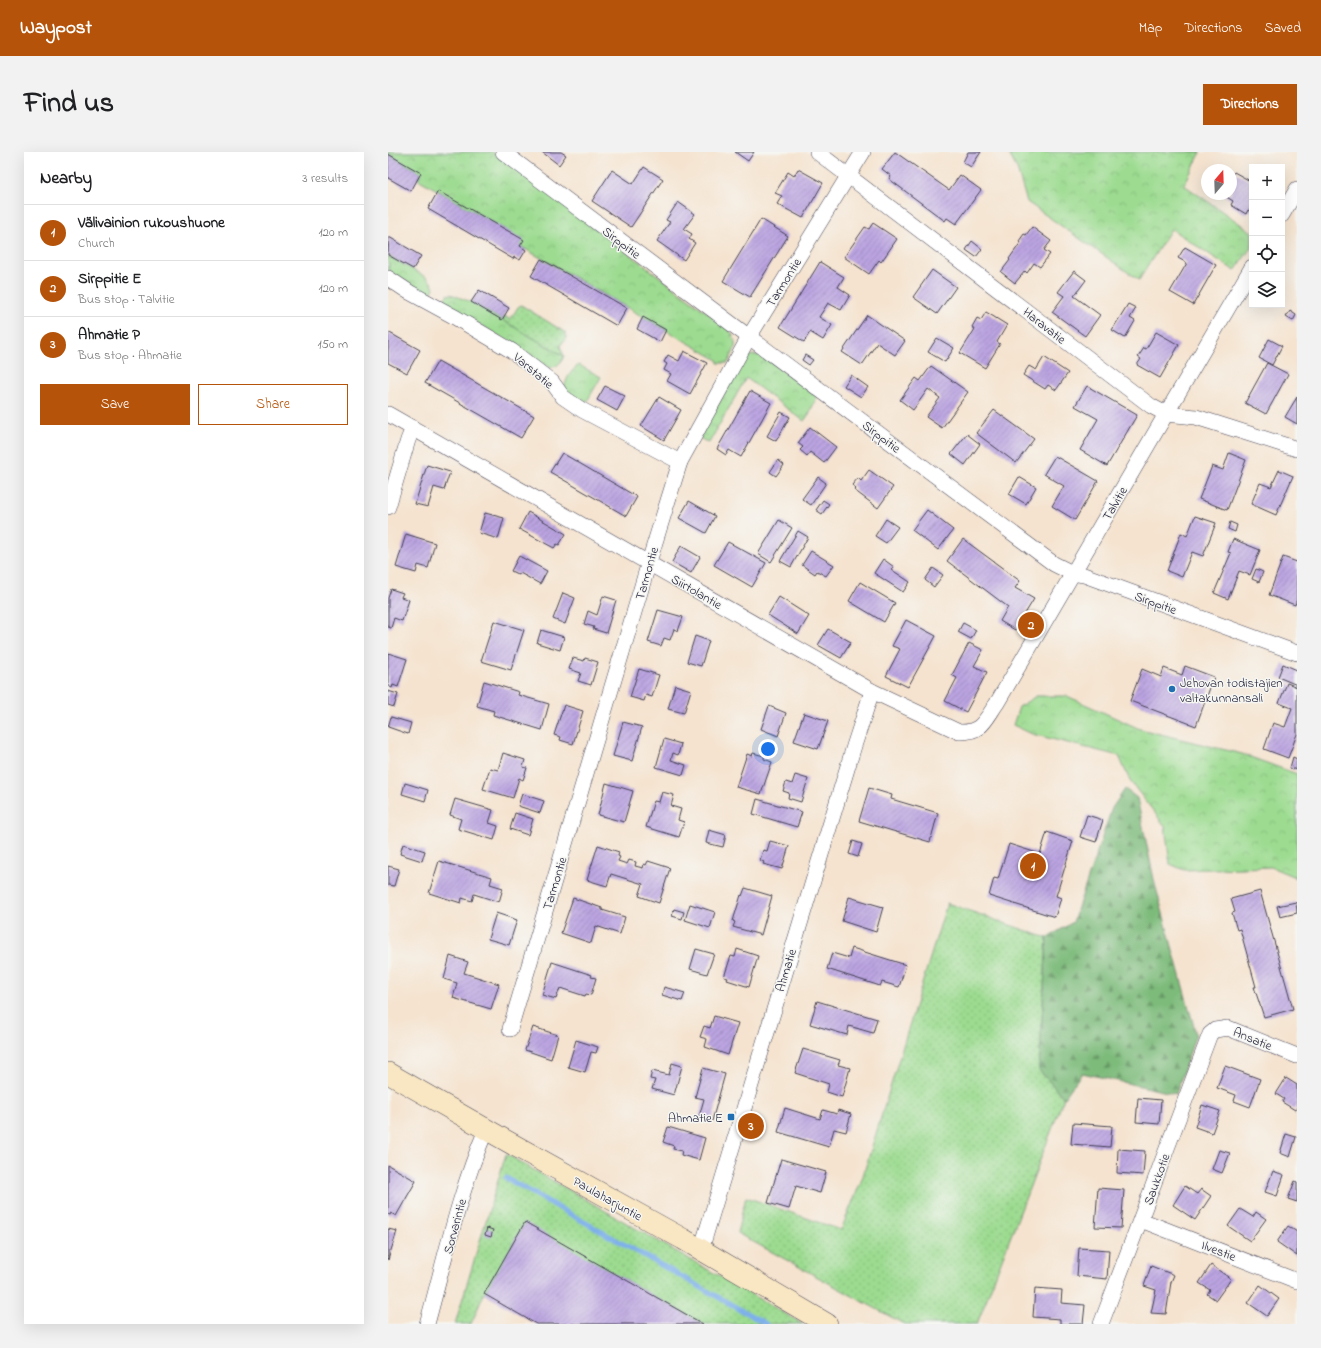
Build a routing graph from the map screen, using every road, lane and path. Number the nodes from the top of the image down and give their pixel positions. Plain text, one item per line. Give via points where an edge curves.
1 (503, 152) edge
2 (817, 152) edge
3 (863, 152) edge
4 (848, 176) junction
5 (1297, 189) edge
6 (1288, 215) edge
7 (1249, 272) edge
8 (388, 278) edge
9 (749, 337) junction
10 (388, 414) edge
11 (1166, 414) junction
12 (413, 428) junction
13 (1297, 449) edge
14 (680, 462) junction
15 (388, 507) edge
16 (648, 564) junction
17 (1072, 573) junction
18 (1297, 653) edge
19 (872, 692) junction
20 (970, 732) joint
21 (510, 1029) dead end
22 (1210, 1034) joint
23 (1297, 1056) edge
24 (388, 1073) edge
25 (486, 1130) junction
26 (1141, 1220) junction
27 (701, 1250) junction
28 (1297, 1281) edge
29 (427, 1324) edge
30 (828, 1324) edge
31 (1101, 1324) edge

1 - 9 street, Sirppitie
2 - 4 street, Haravatie
3 - 4 street, Tarmontie
4 - 9 street, Tarmontie
4 - 11 street, Haravatie via 1151,406
5 - 6 street
7 - 11 street, Talvitie
8 - 14 street, Varstatie via 512,351 552,382 563,397 582,410
9 - 14 street, Tarmontie
9 - 17 street, Sirppitie via 1042,556
10 - 12 street, Siirtolantie
11 - 13 street, Haravatie via 1196,418
11 - 17 street, Talvitie
12 - 15 street
12 - 16 street, Siirtolantie
14 - 16 street, Tarmontie
16 - 19 street, Siirtolantie
16 - 21 street, Tarmontie
17 - 18 street, Sirppitie via 1084,575
17 - 20 street, Talvitie via 997,703 982,725
19 - 20 street, Siirtolantie via 959,732
19 - 27 street, Ahmatie
22 - 23 street, Ansatie via 1215,1030 1228,1028
22 - 26 street, Saukkotie
24 - 25 street, Paulaharjuntie
25 - 27 street, Paulaharjuntie
25 - 29 street, Sorvarintie via 466,1181
26 - 28 street, Ilvestie
26 - 31 street, Saukkotie
27 - 30 street, Paulaharjuntie

